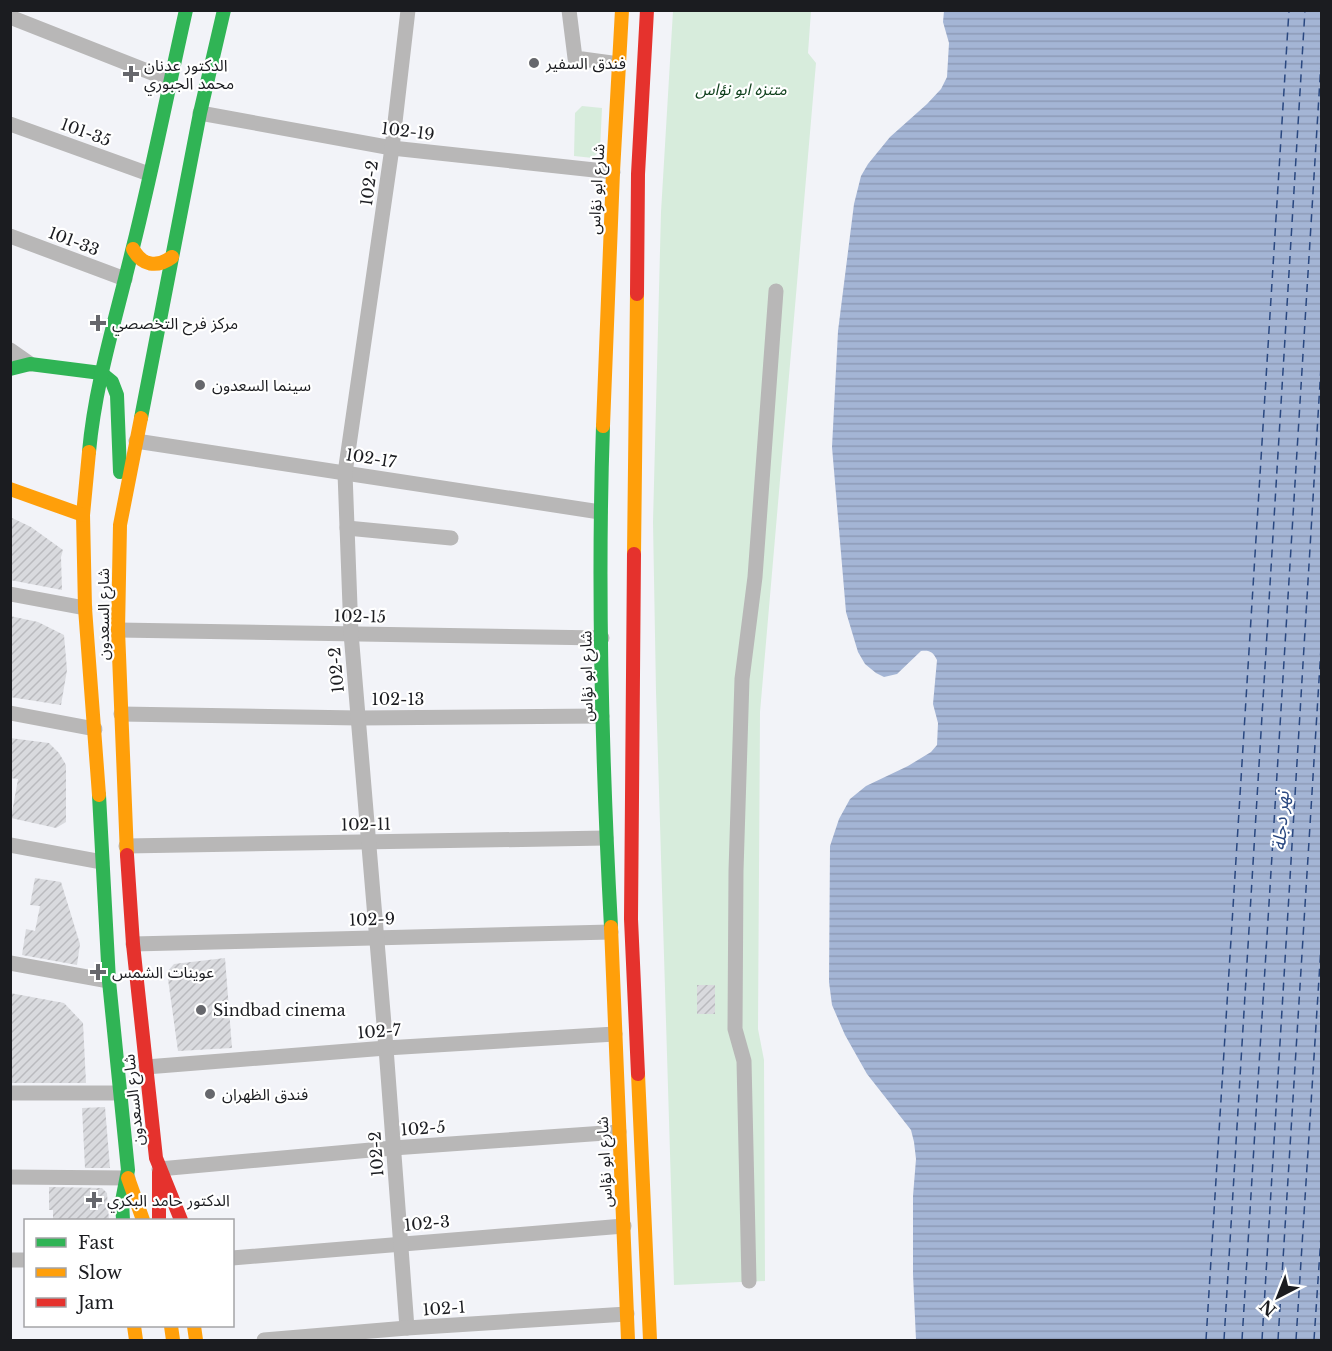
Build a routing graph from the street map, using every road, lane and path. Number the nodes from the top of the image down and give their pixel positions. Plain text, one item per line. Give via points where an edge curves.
1 (186, 10) edge
2 (224, 10) edge
3 (408, 10) edge
4 (569, 10) edge
5 (622, 10) edge
6 (647, 10) edge
7 (10, 17) edge
8 (619, 64) junction
9 (170, 80) junction
10 (200, 112) junction
11 (10, 124) edge
12 (392, 148) junction
13 (613, 172) junction
14 (149, 174) junction
15 (10, 236) edge
16 (133, 249) junction
17 (172, 256) junction
18 (125, 279) junction
19 (776, 291) dead end
20 (10, 350) edge
21 (10, 361) edge
22 (30, 364) junction
23 (10, 369) edge
24 (101, 373) junction
25 (136, 441) junction
26 (345, 472) junction
27 (10, 489) edge
28 (600, 512) junction
29 (83, 515) junction
30 (120, 525) junction
31 (347, 528) junction
32 (451, 538) dead end
33 (10, 594) edge
34 (85, 609) junction
35 (118, 630) junction
36 (351, 633) junction
37 (602, 638) junction
38 (10, 713) edge
39 (121, 714) junction
40 (602, 716) junction
41 (358, 718) junction
42 (95, 729) junction
43 (606, 838) junction
44 (368, 842) junction
45 (10, 846) edge
46 (126, 846) junction
47 (102, 862) junction
48 (612, 932) junction
49 (376, 937) junction
50 (133, 944) junction
51 (10, 963) edge
52 (109, 981) junction
53 (615, 1034) junction
54 (386, 1048) junction
55 (146, 1067) junction
56 (10, 1093) edge
57 (119, 1093) junction
58 (619, 1132) junction
59 (393, 1148) junction
60 (159, 1169) junction
61 (10, 1177) edge
62 (128, 1178) junction
63 (123, 1219) edge
64 (142, 1219) edge
65 (159, 1219) edge
66 (180, 1219) edge
67 (624, 1226) junction
68 (400, 1243) junction
69 (234, 1258) edge
70 (749, 1281) dead end
71 (627, 1314) junction
72 (407, 1328) junction
73 (264, 1341) edge
74 (628, 1341) edge
75 (650, 1341) edge

1 - 9 main road, شارع السعدون
2 - 10 main road, شارع السعدون
3 - 12 street, 102-2
4 - 8 street via 575,58
5 - 8 main road, شارع ابو نؤاس
6 - 75 main road via 638,174 631,918
7 - 9 street
8 - 13 main road, شارع ابو نؤاس
9 - 14 main road, شارع السعدون
10 - 12 street, 102-19
10 - 17 main road, شارع السعدون
11 - 14 street, 101-35
12 - 13 street, 102-19
12 - 26 street, 102-2
13 - 28 main road, شارع ابو نؤاس
14 - 16 main road, شارع السعدون
15 - 18 street, 101-33
16 - 17 main road via 139,259 150,265 162,264
16 - 18 main road, شارع السعدون
17 - 25 main road, شارع السعدون
18 - 24 main road, شارع السعدون
19 - 70 street via 755,577 742,679 736,871 735,1029 744,1061
20 - 22 street
21 - 22 street
22 - 23 main road
22 - 24 main road
24 - 29 main road, شارع السعدون
24 - 30 main road via 114,384 118,401
25 - 26 street, 102-17
25 - 30 main road, شارع السعدون
26 - 28 street, 102-17
26 - 31 street, 102-2
27 - 29 main road
28 - 37 main road, شارع ابو نؤاس
29 - 34 main road, شارع السعدون
30 - 35 main road, شارع السعدون
31 - 32 street
31 - 36 street, 102-2
33 - 34 street
34 - 42 main road, شارع السعدون
35 - 36 street, 102-15
35 - 39 main road, شارع السعدون
36 - 37 street, 102-15
36 - 41 street, 102-2
37 - 40 main road, شارع ابو نؤاس
38 - 42 street
39 - 41 street, 102-13
39 - 46 main road, شارع السعدون
40 - 41 street, 102-13
40 - 43 main road, شارع ابو نؤاس
41 - 44 street, 102-2
42 - 47 main road, شارع السعدون
43 - 44 street, 102-11
43 - 48 main road, شارع ابو نؤاس
44 - 46 street, 102-11
44 - 49 street, 102-2
45 - 47 street
46 - 50 main road, شارع السعدون
47 - 52 main road, شارع السعدون
48 - 49 street, 102-9
48 - 53 main road, شارع ابو نؤاس
49 - 50 street, 102-9
49 - 54 street, 102-2
50 - 55 main road, شارع السعدون
51 - 52 street
52 - 57 main road, شارع السعدون
53 - 54 street, 102-7
53 - 58 main road, شارع ابو نؤاس
54 - 55 street, 102-7
54 - 59 street, 102-2
55 - 60 main road, شارع السعدون
56 - 57 street
57 - 62 main road, شارع السعدون
58 - 59 street, 102-5
58 - 67 main road, شارع ابو نؤاس
59 - 60 street, 102-5
59 - 68 street, 102-2
60 - 65 main road
60 - 66 main road, شارع السعدون
61 - 62 street
62 - 63 main road, شارع السعدون via 122,1201
62 - 64 main road
67 - 68 street, 102-3
67 - 71 main road, شارع ابو نؤاس
68 - 69 street, 102-3
68 - 72 street, 102-2
71 - 72 street, 102-1
71 - 74 main road, شارع ابو نؤاس
72 - 73 street, 102-1

